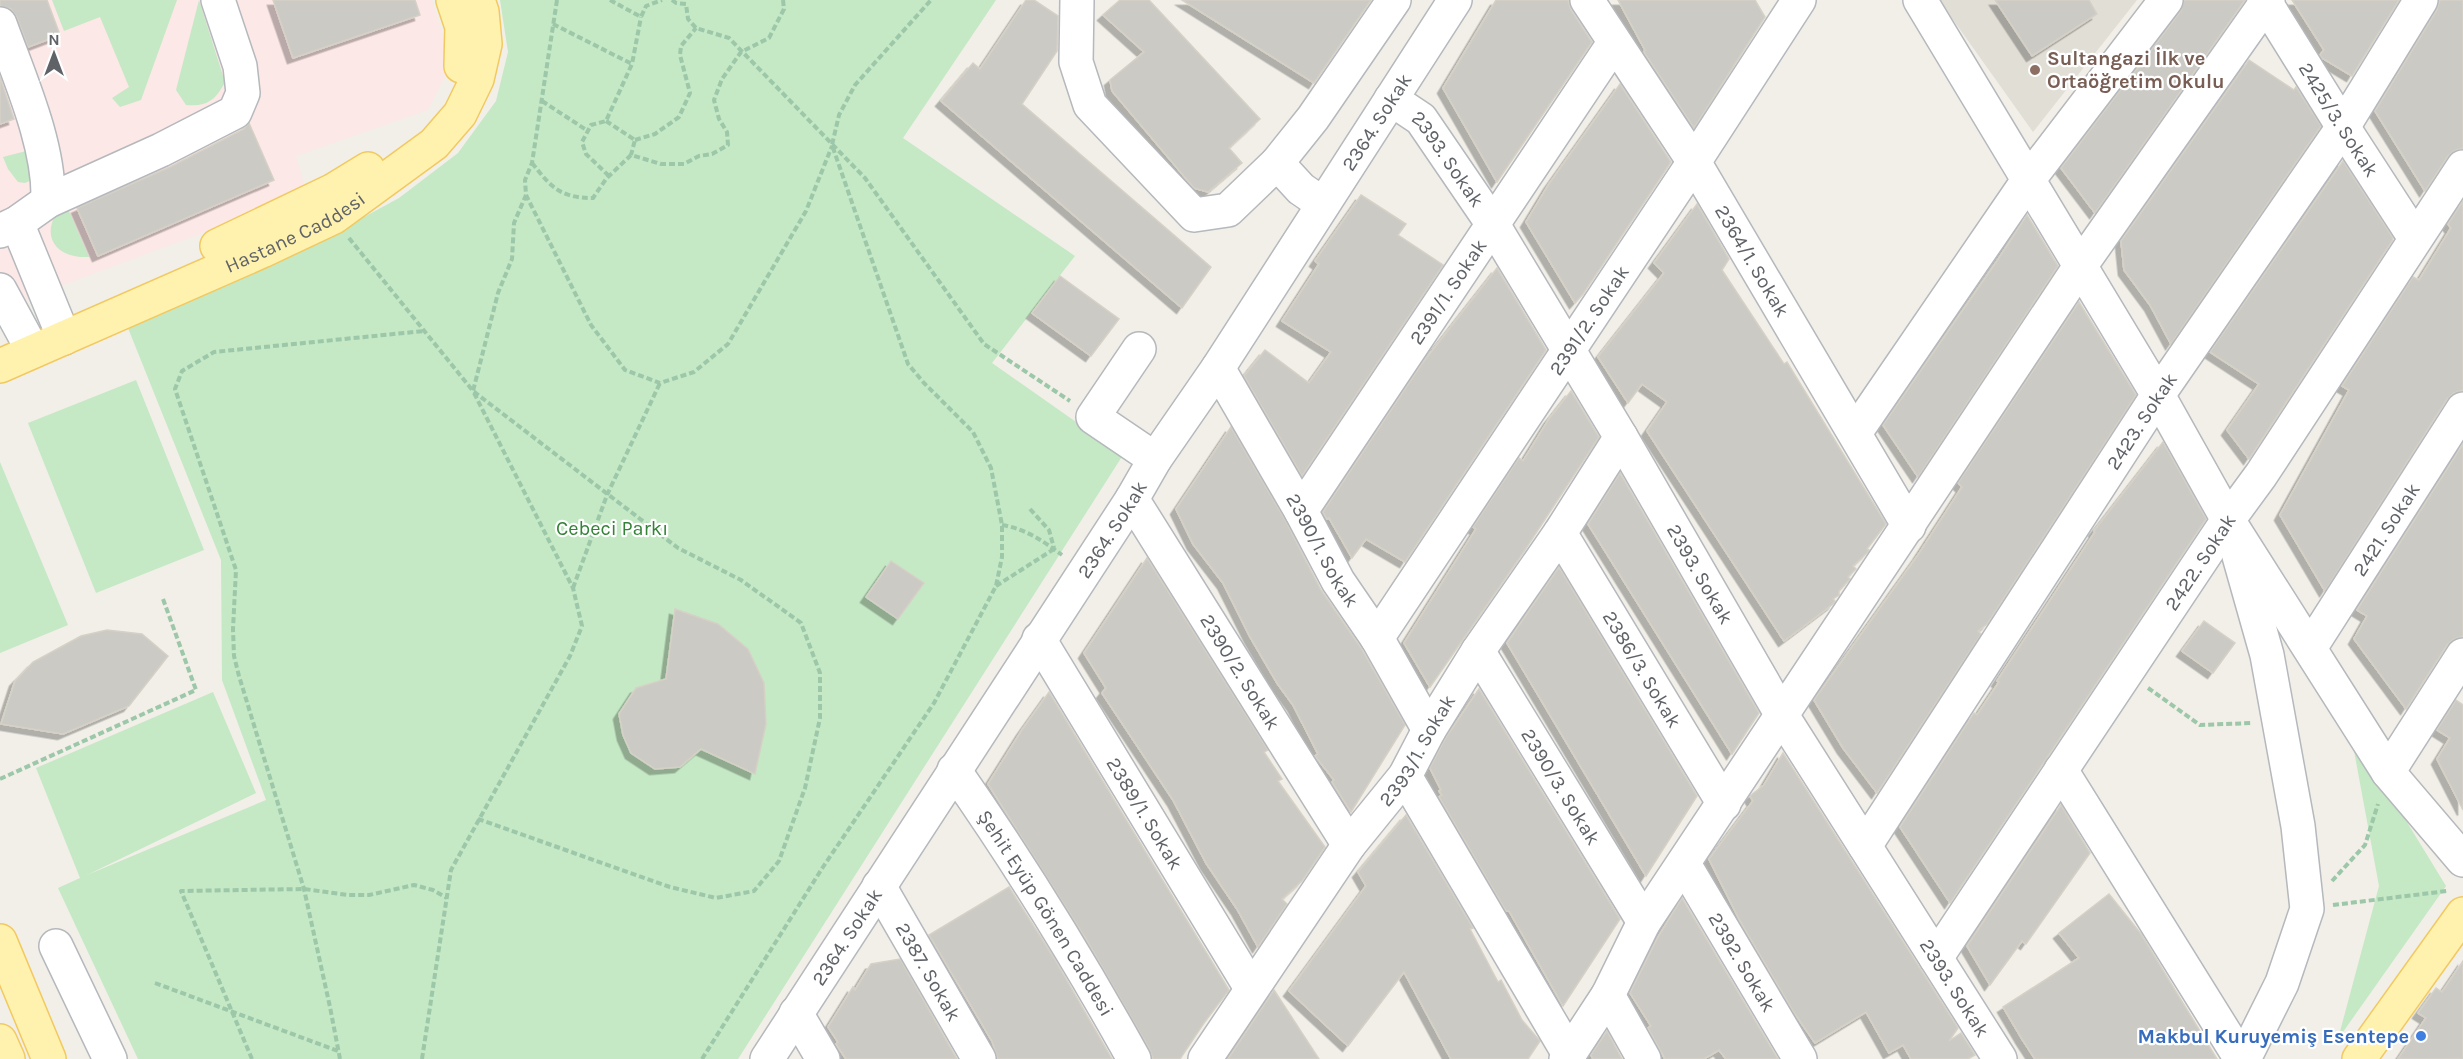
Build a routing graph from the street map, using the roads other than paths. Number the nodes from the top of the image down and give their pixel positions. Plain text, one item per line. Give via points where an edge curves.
1 (218, 0) edge
2 (453, 0) edge
3 (478, 0) edge
4 (1077, 0) edge
5 (1394, 0) edge
6 (1455, 0) edge
7 (1587, 0) edge
8 (1920, 0) edge
9 (2166, 0) edge
10 (2421, 0) edge
11 (2266, 1) edge
12 (1784, 8) edge
13 (0, 24) edge
14 (1614, 43) junction
15 (1391, 99) junction
16 (2343, 128) junction
17 (1694, 162) junction
18 (1277, 163) junction
19 (2463, 167) edge
20 (2029, 179) junction
21 (48, 201) junction
22 (1323, 204) junction
23 (1492, 223) junction
24 (9, 227) edge
25 (2415, 238) junction
26 (2081, 265) junction
27 (0, 290) edge
28 (60, 327) junction
29 (18, 341) edge
30 (1139, 349) dead end
31 (1569, 351) junction
32 (0, 366) edge
33 (1218, 368) junction
34 (2158, 395) junction
35 (2463, 410) edge
36 (1855, 433) junction
37 (1621, 437) junction
38 (1155, 459) junction
39 (1132, 499) junction
40 (1301, 511) junction
41 (2228, 520) junction
42 (1909, 526) junction
43 (1560, 533) junction
44 (1377, 638) junction
45 (1039, 639) junction
46 (2310, 648) junction
47 (1478, 651) junction
48 (2463, 655) edge
49 (1783, 717) junction
50 (1429, 730) junction
51 (954, 770) junction
52 (2061, 770) junction
53 (2388, 772) junction
54 (1405, 776) junction
55 (1724, 804) junction
56 (1349, 845) junction
57 (1865, 846) junction
58 (2463, 860) edge
59 (1684, 864) junction
60 (879, 886) junction
61 (2457, 902) edge
62 (1644, 922) junction
63 (0, 941) edge
64 (56, 946) dead end
65 (1936, 958) junction
66 (1251, 988) junction
67 (1608, 995) junction
68 (796, 1013) junction
69 (0, 1041) edge
70 (1568, 1057) edge
71 (8, 1059) edge
72 (49, 1059) edge
73 (110, 1059) edge
74 (767, 1059) edge
75 (823, 1059) edge
76 (979, 1059) edge
77 (1134, 1059) edge
78 (1205, 1059) edge
79 (1644, 1059) edge
80 (1800, 1059) edge
81 (2000, 1059) edge
82 (2242, 1059) edge
83 (2359, 1059) edge

1 - 21 street via 240,66 243,93 235,112
2 - 28 main road, Hastane Caddesi via 462,27 458,82 443,111 414,140 332,191
3 - 28 main road, Hastane Caddesi via 484,44 477,79 460,114 434,144 334,217
4 - 18 street via 1076,62 1090,105 1194,215 1228,210
5 - 18 street via 1313,118
6 - 15 street, 2364. Sokak
7 - 14 street, 2364/1. Sokak
8 - 20 street
9 - 20 street
10 - 16 street, 2423. Sokak
11 - 16 street, 2425/3. Sokak
11 - 26 street
12 - 17 street, 2391/2. Sokak
13 - 21 street via 43,153 49,178
14 - 17 street, 2364/1. Sokak
14 - 23 street, 2391/1. Sokak
15 - 22 street, 2364. Sokak
15 - 23 street, 2393. Sokak via 1421,119
16 - 25 street, 2425/3. Sokak
16 - 34 street, 2423. Sokak
17 - 31 street, 2391/2. Sokak
17 - 36 street, 2364/1. Sokak
18 - 22 street via 1301,189
19 - 25 street, 2422. Sokak
20 - 26 street
20 - 36 street
21 - 24 street
22 - 33 street, 2364. Sokak
23 - 31 street, 2393. Sokak
23 - 40 street, 2391/1. Sokak
24 - 28 street
25 - 41 street, 2422. Sokak
26 - 34 street
26 - 42 street
27 - 29 street
28 - 29 main road, Hastane Caddesi
29 - 32 main road, Hastane Caddesi
30 - 38 street via 1093,417
31 - 37 street, 2393. Sokak
31 - 44 street, 2391/2. Sokak
33 - 38 street, 2364. Sokak
33 - 40 street, 2390/1. Sokak
34 - 41 street
34 - 57 street, 2423. Sokak
35 - 46 street, 2421. Sokak
36 - 42 street, 2364/1. Sokak
37 - 43 street, 2393/1. Sokak
37 - 49 street, 2393. Sokak
38 - 39 street, 2364. Sokak
39 - 45 street, 2364. Sokak
39 - 56 street, 2390/2. Sokak
40 - 44 street, 2390/1. Sokak via 1338,581
41 - 46 street
41 - 52 street, 2422. Sokak
41 - 82 street via 2267,655 2298,826 2307,909 2282,983
42 - 49 street
43 - 47 street, 2393/1. Sokak
43 - 55 street, 2386/3. Sokak
44 - 50 street, 2390/1. Sokak
45 - 51 street, 2364. Sokak
45 - 66 street, 2389/1. Sokak
46 - 53 street
47 - 50 street, 2393/1. Sokak
47 - 62 street, 2390/3. Sokak
48 - 53 street
49 - 55 street
49 - 57 street, 2393. Sokak
50 - 54 street, 2393/1. Sokak
51 - 60 street, 2364. Sokak
51 - 77 street, Şehit Eyüp Gönen Caddesi via 1010,852
52 - 65 street, 2422. Sokak
52 - 82 street
53 - 58 street
54 - 56 street, 2393/1. Sokak
54 - 70 street
55 - 59 street
56 - 66 street, 2393/1. Sokak
57 - 65 street, 2393. Sokak
59 - 62 street
59 - 80 street, 2392. Sokak
60 - 68 street, 2364. Sokak
60 - 76 street, 2387. Sokak
61 - 83 main road
62 - 67 street
63 - 72 main road
64 - 73 street
65 - 81 street, 2393. Sokak
66 - 78 street, 2393/1. Sokak
67 - 70 street
67 - 79 street
68 - 74 street, 2364. Sokak
68 - 75 street
69 - 71 main road

